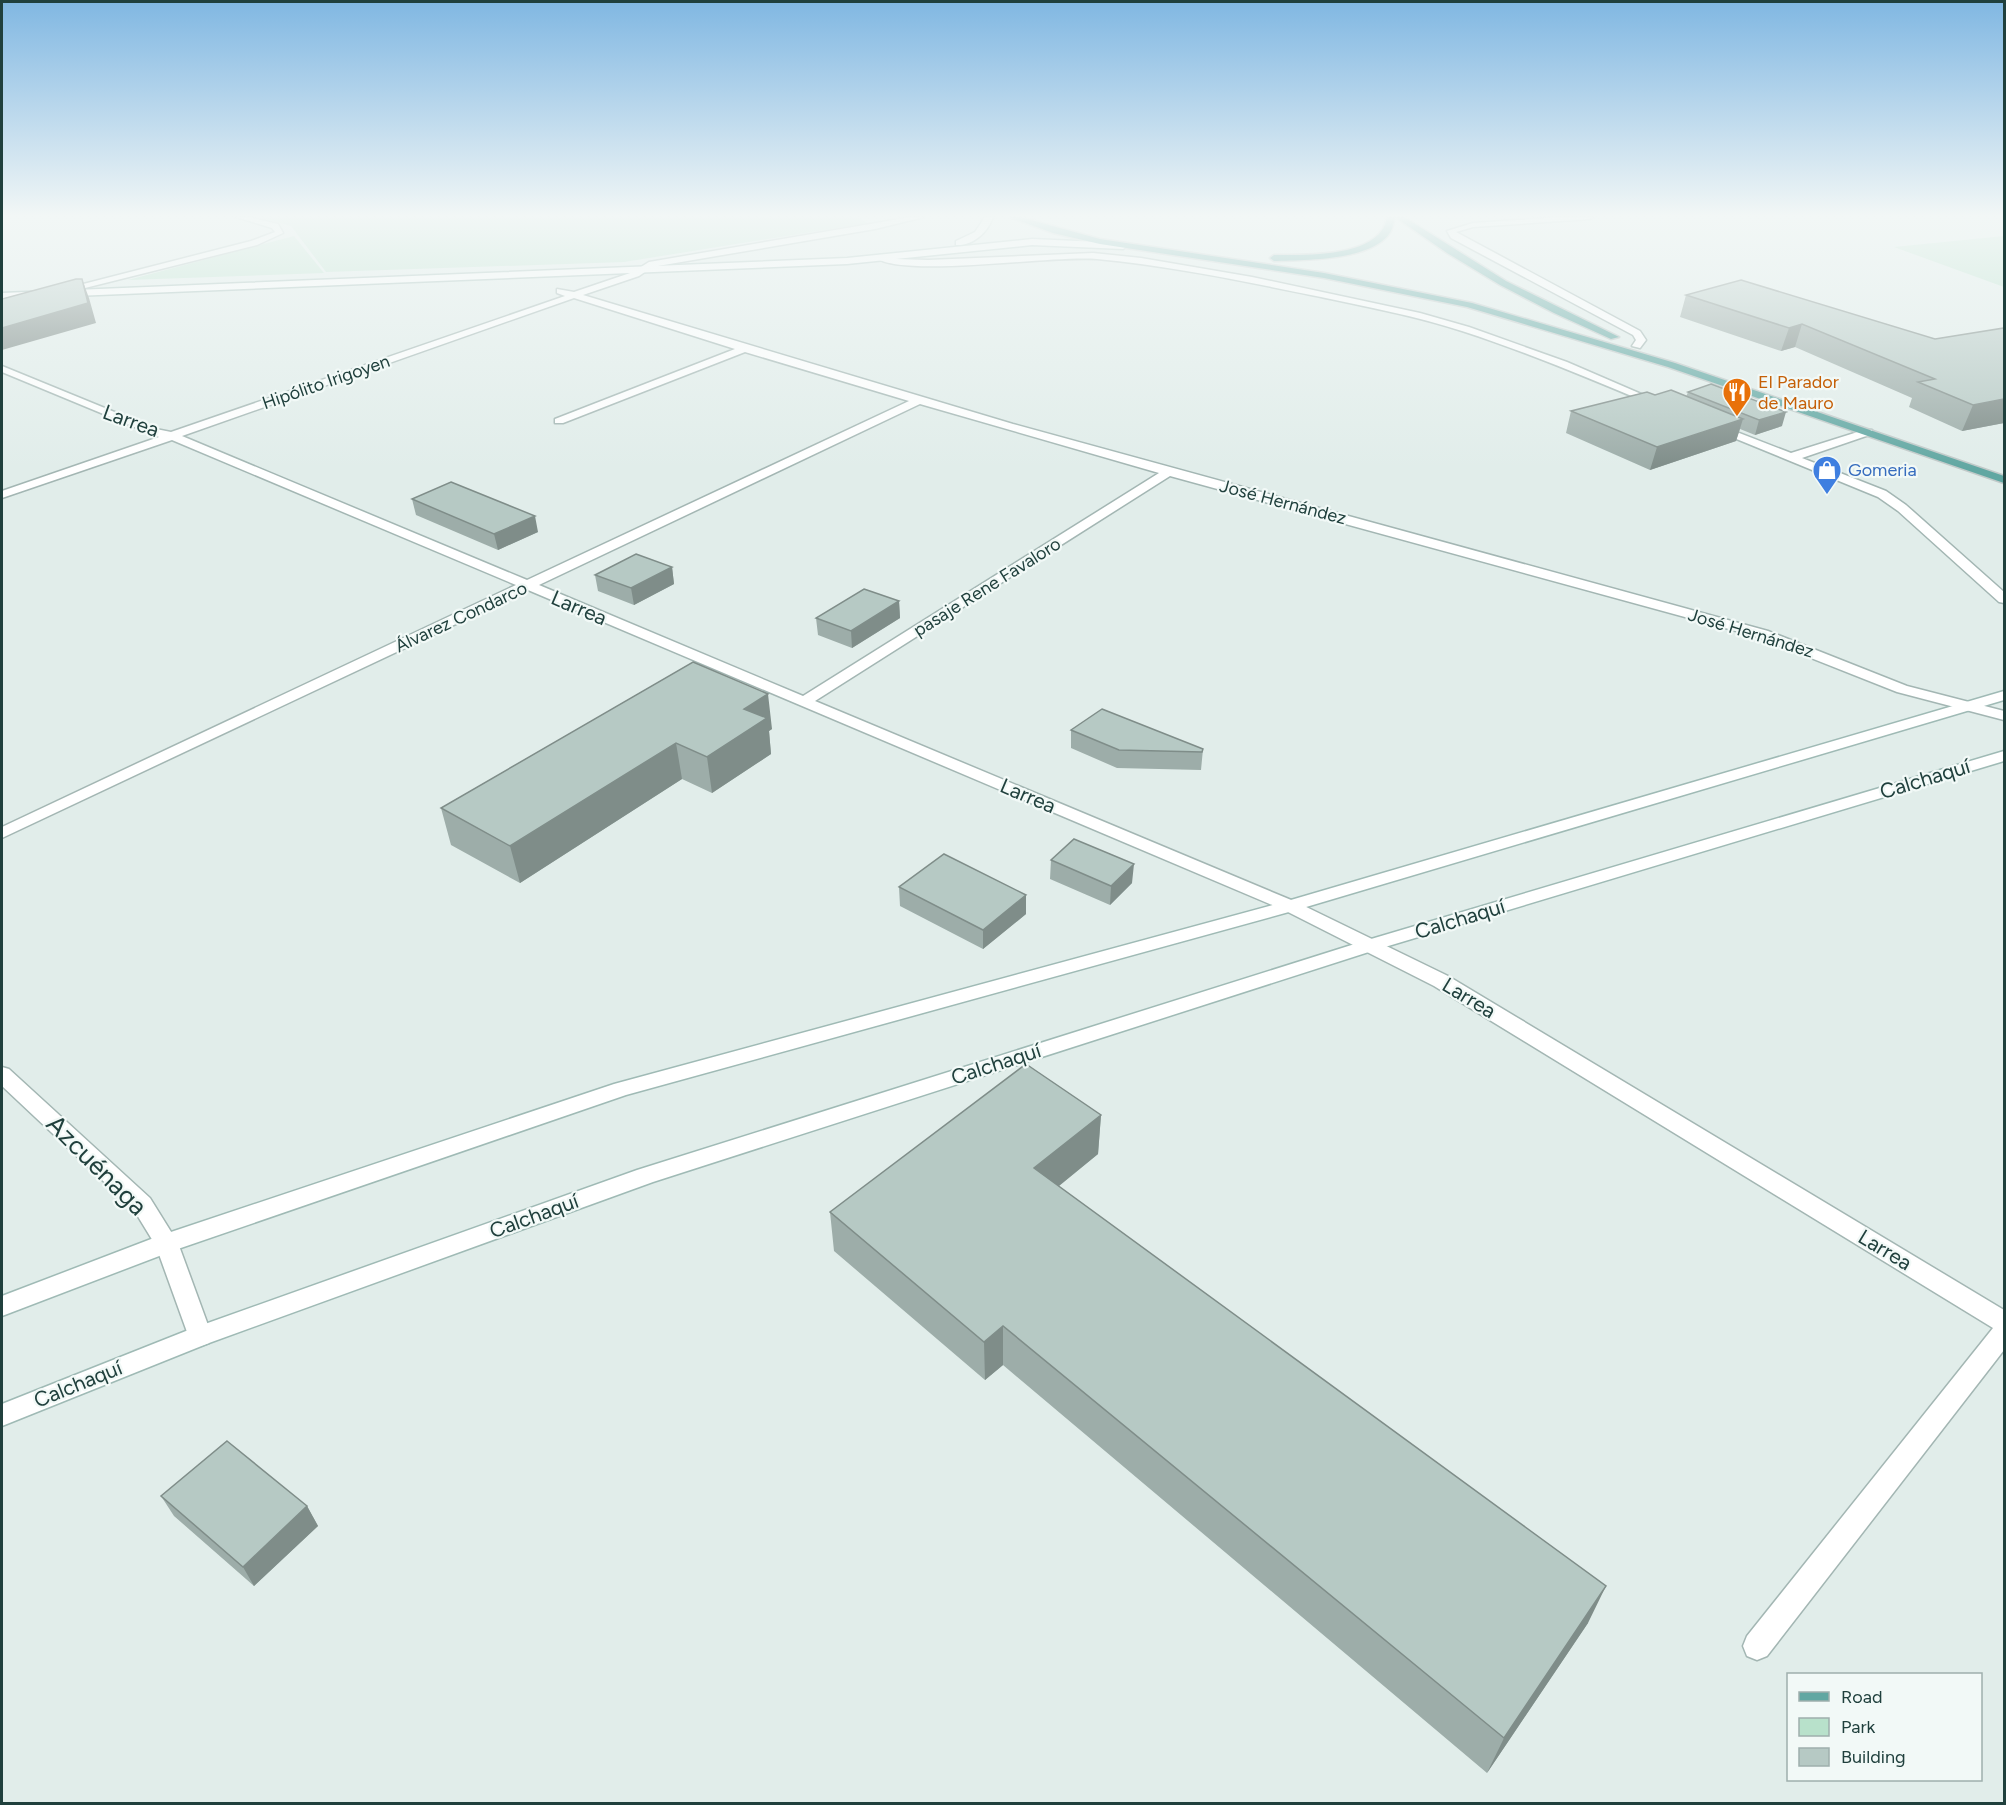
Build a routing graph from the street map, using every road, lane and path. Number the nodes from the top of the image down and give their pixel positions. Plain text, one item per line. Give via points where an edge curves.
1 (23, 301) edge
2 (530, 301) edge
3 (559, 301) edge
4 (591, 301) edge
5 (1352, 301) edge
6 (1450, 301) edge
7 (1537, 301) edge
8 (1577, 301) edge
9 (2, 307) edge
10 (1637, 346) junction
11 (743, 349) junction
12 (2, 369) edge
13 (1712, 378) junction
14 (920, 400) junction
15 (1665, 406) edge
16 (559, 421) dead end
17 (1706, 423) edge
18 (153, 432) junction
19 (1868, 432) junction
20 (173, 435) junction
21 (1792, 457) junction
22 (1170, 471) junction
23 (2004, 480) edge
24 (2, 483) edge
25 (2, 495) edge
26 (526, 586) junction
27 (2004, 599) edge
28 (2004, 695) edge
29 (803, 702) junction
30 (1965, 706) junction
31 (2004, 715) edge
32 (2004, 756) edge
33 (2, 833) edge
34 (1290, 906) junction
35 (1368, 946) junction
36 (2, 1074) edge
37 (167, 1243) junction
38 (2, 1306) edge
39 (2004, 1322) edge
40 (2004, 1332) edge
41 (200, 1336) junction
42 (2, 1415) edge
43 (1757, 1646) dead end

1 - 9 street
2 - 18 street, Hipólito Irigoyen
3 - 20 street, Hipólito Irigoyen
4 - 11 street, José Hernández
5 - 15 street via 1466,329
6 - 13 main road
7 - 10 main road
8 - 10 street via 1637,333 1641,340
10 - 13 main road
11 - 14 street, José Hernández
11 - 16 street
12 - 18 street, Larrea
13 - 19 main road
14 - 22 street, José Hernández
14 - 26 street, Álvarez Condarco
17 - 21 street
18 - 20 street, Larrea
18 - 24 street, Hipólito Irigoyen
19 - 21 street
19 - 23 main road
20 - 25 street, Hipólito Irigoyen
20 - 26 street, Larrea
21 - 27 street via 1882,494
22 - 29 street, pasaje Rene Favaloro
22 - 30 street, José Hernández via 1763,634 1888,684
26 - 29 street, Larrea
26 - 33 street, Álvarez Condarco
28 - 30 street
29 - 34 street, Larrea
30 - 31 street, José Hernández
30 - 34 street
32 - 35 street, Calchaquí
34 - 35 street, Larrea
34 - 37 street via 621,1089
35 - 39 street, Larrea via 1441,981
35 - 41 street, Calchaquí via 645,1176
36 - 37 street, Azcuénaga via 142,1204
37 - 38 street
37 - 41 street, Azcuénaga
40 - 43 street
41 - 42 street, Calchaquí

